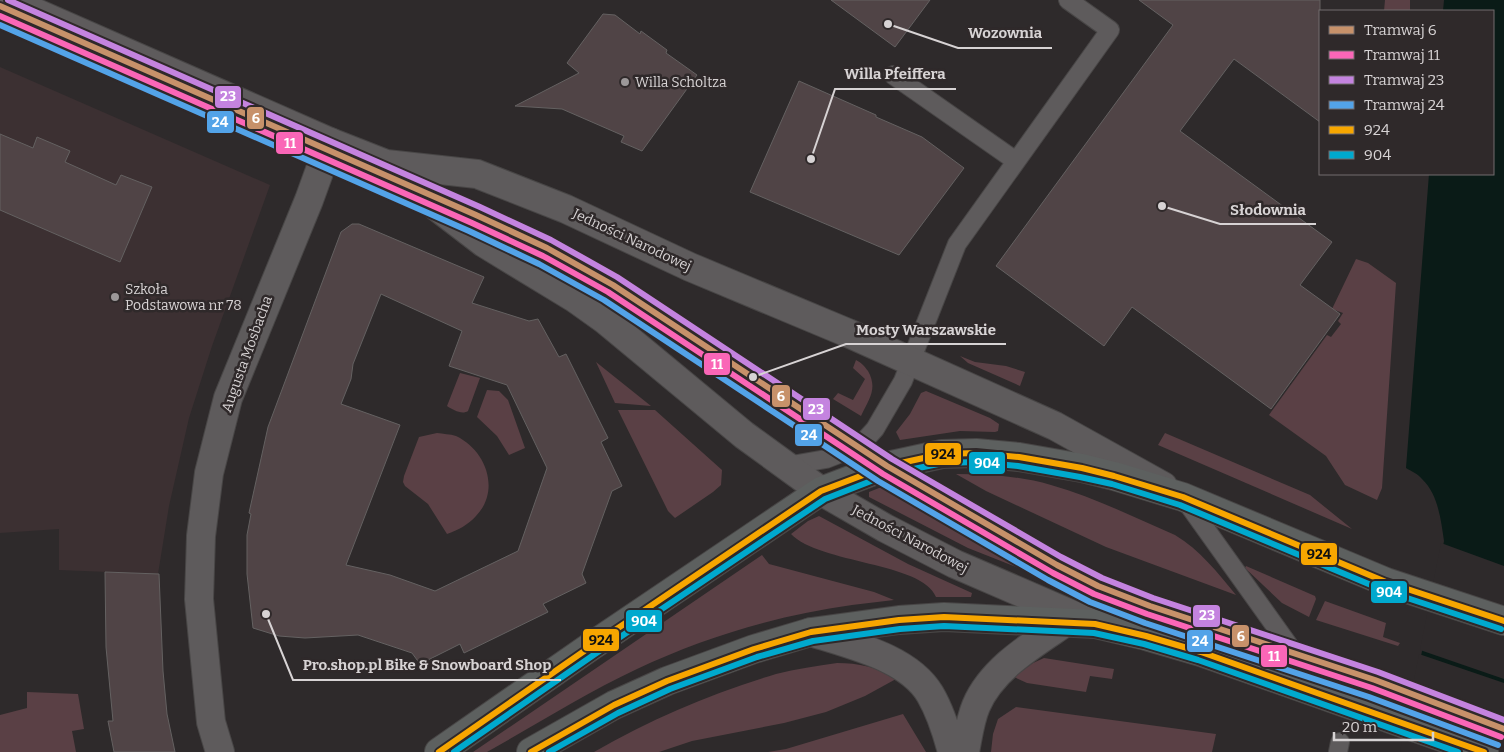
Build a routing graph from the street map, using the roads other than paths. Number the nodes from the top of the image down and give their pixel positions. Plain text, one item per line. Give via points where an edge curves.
1 (7, 0) edge
2 (1068, 0) edge
3 (893, 75) dead end
4 (330, 142) junction
5 (1016, 162) junction
6 (386, 164) junction
7 (910, 361) junction
8 (786, 466) junction
9 (821, 491) junction
10 (1183, 497) junction
11 (1504, 621) edge
12 (1066, 622) junction
13 (1095, 624) junction
14 (812, 632) junction
15 (1326, 696) junction
16 (220, 752) edge
17 (439, 752) edge
18 (531, 752) edge
19 (952, 752) edge
20 (965, 752) edge
21 (1484, 752) edge

1 - 4 street, Jedności Narodowej
2 - 5 lane via 1110,30
3 - 5 lane
4 - 6 street, Jedności Narodowej
4 - 16 street, Augusta Mosbacha via 228,398 208,481 201,536 199,599 210,722
5 - 7 lane via 956,244
6 - 7 street, Jedności Narodowej via 477,174 566,209 690,267
6 - 8 street, Jedności Narodowej via 484,244 604,319 736,429
7 - 8 lane via 890,405 865,440 826,459
7 - 10 street, Jedności Narodowej via 1055,426
8 - 9 street, Jedności Narodowej
9 - 10 main road via 887,466 942,454 976,453 1082,468
9 - 13 street, Jedności Narodowej via 954,564
9 - 17 main road
10 - 11 main road, Jedności Narodowej via 1386,582
10 - 15 lane
12 - 13 main road
12 - 14 main road via 944,616
12 - 20 street via 1025,650 990,683 975,709
13 - 15 main road, Jedności Narodowej via 1201,652
14 - 18 main road via 667,680 614,705
14 - 19 street via 869,651 910,672 930,693
15 - 21 main road, Jedności Narodowej

